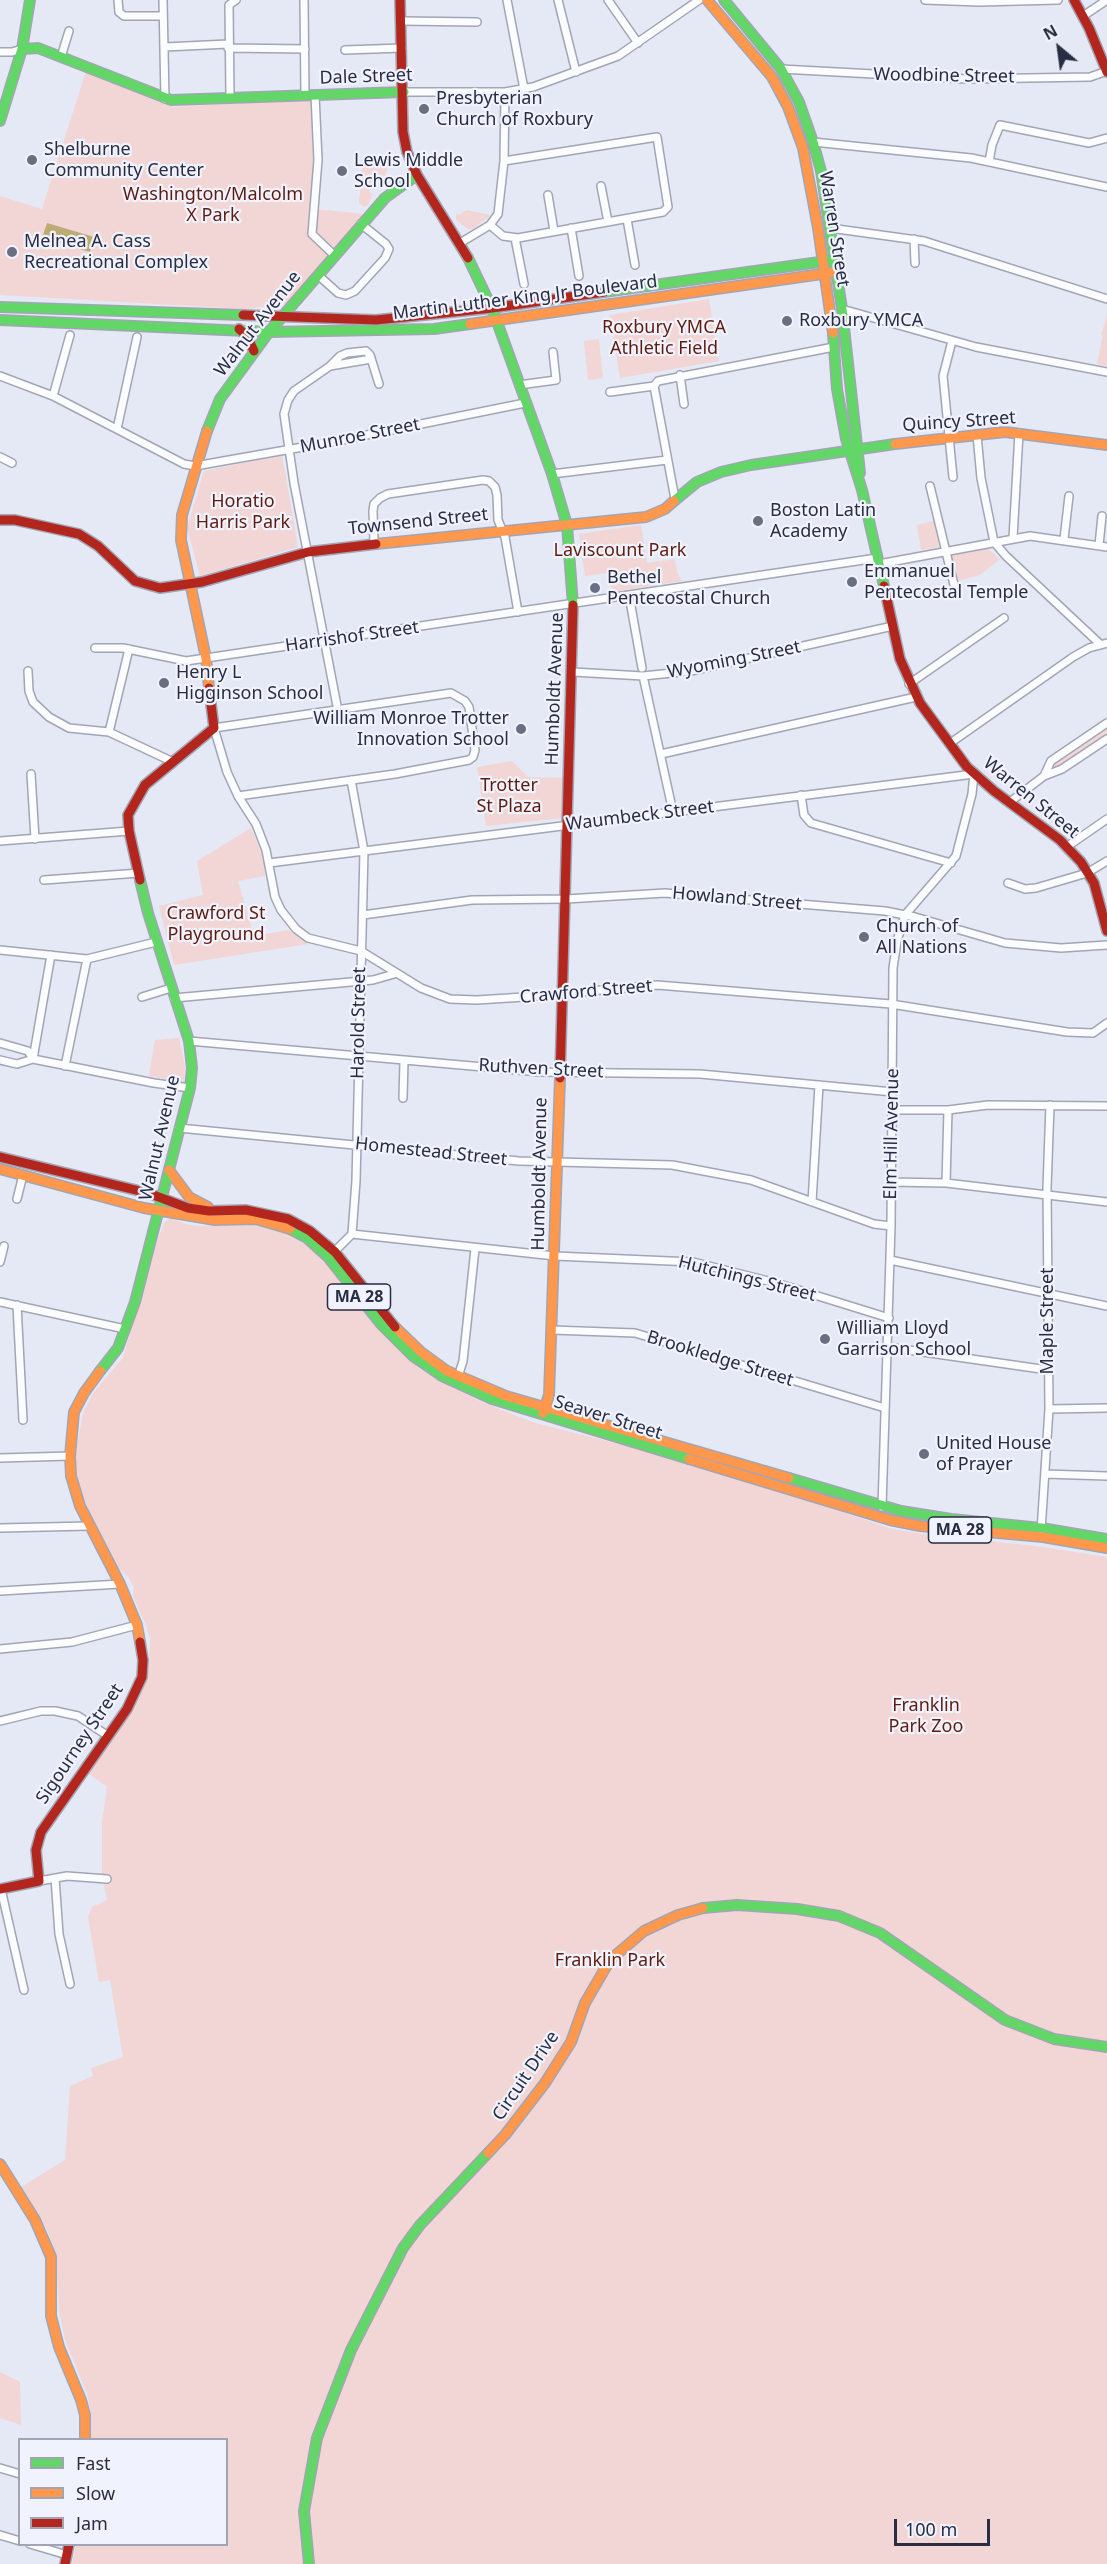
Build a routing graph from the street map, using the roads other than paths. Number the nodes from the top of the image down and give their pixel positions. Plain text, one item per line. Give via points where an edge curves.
1 (30, 0) edge
2 (118, 0) edge
3 (163, 0) edge
4 (236, 0) edge
5 (304, 0) edge
6 (400, 0) edge
7 (507, 0) edge
8 (558, 0) edge
9 (608, 0) edge
10 (699, 0) edge
11 (707, 0) edge
12 (724, 0) edge
13 (926, 0) edge
14 (1058, 0) edge
15 (1074, 0) edge
16 (1107, 0) edge
17 (163, 16) junction
18 (1083, 16) junction
19 (401, 21) junction
20 (477, 22) dead end
21 (69, 31) dead end
22 (638, 43) junction
23 (228, 46) junction
24 (165, 47) junction
25 (402, 48) junction
26 (22, 49) junction
27 (305, 49) junction
28 (345, 50) dead end
29 (0, 52) edge
30 (61, 57) junction
31 (781, 69) junction
32 (576, 72) junction
33 (1107, 72) edge
34 (524, 89) junction
35 (404, 92) junction
36 (505, 92) junction
37 (310, 95) junction
38 (230, 98) junction
39 (165, 99) junction
40 (0, 121) edge
41 (1107, 138) edge
42 (813, 142) junction
43 (504, 161) junction
44 (990, 162) junction
45 (417, 175) junction
46 (601, 186) dead end
47 (1107, 187) edge
48 (548, 195) dead end
49 (627, 219) junction
50 (608, 222) junction
51 (361, 224) junction
52 (490, 225) junction
53 (571, 228) junction
54 (830, 228) junction
55 (554, 231) junction
56 (515, 238) junction
57 (914, 239) junction
58 (460, 243) junction
59 (335, 256) junction
60 (834, 260) junction
61 (823, 261) junction
62 (915, 263) dead end
63 (635, 265) dead end
64 (836, 272) junction
65 (825, 274) junction
66 (318, 275) junction
67 (579, 276) dead end
68 (524, 284) dead end
69 (298, 298) junction
70 (1107, 299) edge
71 (0, 307) edge
72 (492, 308) junction
73 (842, 309) junction
74 (281, 318) junction
75 (305, 318) junction
76 (0, 320) edge
77 (497, 322) junction
78 (239, 329) junction
79 (269, 332) junction
80 (70, 336) dead end
81 (137, 337) dead end
82 (952, 341) junction
83 (834, 347) junction
84 (254, 351) junction
85 (553, 352) dead end
86 (371, 359) junction
87 (330, 366) junction
88 (1107, 372) edge
89 (680, 375) junction
90 (0, 376) edge
91 (378, 384) dead end
92 (519, 385) junction
93 (654, 386) junction
94 (610, 392) dead end
95 (53, 396) junction
96 (525, 403) junction
97 (684, 404) dead end
98 (117, 429) junction
99 (1019, 433) junction
100 (977, 435) junction
101 (947, 438) junction
102 (1107, 445) edge
103 (288, 450) junction
104 (854, 450) junction
105 (0, 457) edge
106 (666, 460) junction
107 (12, 463) dead end
108 (195, 466) junction
109 (552, 474) junction
110 (952, 477) dead end
111 (930, 486) dead end
112 (1069, 496) dead end
113 (675, 499) junction
114 (1102, 516) dead end
115 (0, 520) edge
116 (567, 525) junction
117 (501, 530) junction
118 (1013, 538) junction
119 (1064, 540) junction
120 (994, 542) junction
121 (375, 543) junction
122 (1098, 545) junction
123 (1107, 547) edge
124 (946, 551) junction
125 (308, 552) junction
126 (878, 561) junction
127 (191, 584) junction
128 (956, 593) dead end
129 (629, 595) junction
130 (574, 603) junction
131 (518, 612) junction
132 (1004, 618) dead end
133 (893, 626) junction
134 (325, 641) junction
135 (1104, 643) edge
136 (95, 648) dead end
137 (129, 649) junction
138 (206, 658) junction
139 (642, 668) dead end
140 (28, 671) dead end
141 (573, 672) junction
142 (643, 676) junction
143 (909, 684) junction
144 (916, 697) junction
145 (338, 711) junction
146 (1107, 723) edge
147 (214, 728) junction
148 (109, 732) junction
149 (1107, 738) edge
150 (949, 744) junction
151 (661, 754) junction
152 (171, 761) junction
153 (31, 774) dead end
154 (974, 774) junction
155 (1044, 776) junction
156 (351, 780) junction
157 (801, 795) junction
158 (238, 796) junction
159 (1010, 802) junction
160 (673, 812) junction
161 (1107, 819) edge
162 (567, 825) junction
163 (129, 831) junction
164 (35, 839) junction
165 (0, 841) edge
166 (1068, 846) junction
167 (364, 851) junction
168 (1107, 861) edge
169 (269, 863) junction
170 (951, 863) junction
171 (139, 873) junction
172 (1087, 873) junction
173 (44, 880) dead end
174 (1008, 883) dead end
175 (566, 899) junction
176 (363, 915) junction
177 (905, 915) junction
178 (1107, 929) edge
179 (156, 942) junction
180 (1107, 945) edge
181 (0, 950) edge
182 (361, 951) junction
183 (51, 955) junction
184 (87, 959) junction
185 (394, 974) junction
186 (360, 981) junction
187 (171, 988) junction
188 (563, 992) junction
189 (142, 997) dead end
190 (174, 998) junction
191 (891, 1004) junction
192 (1107, 1023) edge
193 (189, 1041) junction
194 (0, 1044) edge
195 (359, 1056) junction
196 (33, 1059) junction
197 (0, 1060) edge
198 (404, 1061) junction
199 (65, 1066) junction
200 (559, 1072) junction
201 (819, 1085) junction
202 (190, 1088) junction
203 (893, 1092) junction
204 (403, 1098) dead end
205 (1050, 1105) junction
206 (1107, 1106) edge
207 (893, 1110) junction
208 (948, 1110) junction
209 (179, 1128) junction
210 (356, 1144) junction
211 (0, 1158) edge
212 (556, 1163) junction
213 (0, 1169) edge
214 (169, 1170) junction
215 (23, 1175) junction
216 (891, 1182) junction
217 (946, 1183) junction
218 (1047, 1195) junction
219 (17, 1199) dead end
220 (162, 1199) junction
221 (812, 1202) junction
222 (1107, 1202) edge
223 (160, 1210) junction
224 (217, 1211) junction
225 (891, 1226) junction
226 (352, 1234) junction
227 (4, 1246) dead end
228 (475, 1249) junction
229 (332, 1254) junction
230 (555, 1256) junction
231 (890, 1260) junction
232 (0, 1262) edge
233 (1047, 1293) junction
234 (0, 1302) edge
235 (17, 1305) junction
236 (1107, 1306) edge
237 (889, 1318) junction
238 (125, 1329) junction
239 (552, 1330) junction
240 (888, 1347) junction
241 (1048, 1370) junction
242 (457, 1380) junction
243 (885, 1408) junction
244 (1107, 1408) edge
245 (1049, 1409) junction
246 (544, 1412) junction
247 (23, 1420) dead end
248 (69, 1456) junction
249 (0, 1458) edge
250 (1045, 1474) junction
251 (1107, 1476) edge
252 (882, 1506) junction
253 (879, 1517) junction
254 (89, 1526) junction
255 (0, 1528) edge
256 (1042, 1532) junction
257 (1107, 1539) edge
258 (1107, 1548) edge
259 (120, 1584) junction
260 (0, 1592) edge
261 (137, 1625) junction
262 (0, 1649) edge
263 (0, 1721) edge
264 (108, 1736) junction
265 (55, 1878) junction
266 (107, 1879) dead end
267 (39, 1881) junction
268 (1, 1889) edge
269 (70, 1984) dead end
270 (24, 1990) dead end
271 (1107, 2047) edge
272 (0, 2164) edge
273 (85, 2438) edge
274 (0, 2468) edge
275 (18, 2473) edge
276 (0, 2535) edge
277 (18, 2540) edge
278 (34, 2546) edge
279 (66, 2560) edge
280 (309, 2564) edge

1 - 26 main road
2 - 17 street via 118,12 124,16
3 - 17 street
4 - 23 street via 229,5
5 - 27 street
6 - 19 main road
7 - 34 street
8 - 32 street
9 - 22 street
10 - 22 street, Dale Street
11 - 61 main road, Warren Street via 772,77 788,107 808,168
12 - 31 main road, Warren Street
13 - 14 street
15 - 18 main road
16 - 18 street
17 - 24 street
18 - 33 main road
19 - 20 street
19 - 25 main road
21 - 30 street
22 - 32 street, Dale Street via 618,56
23 - 24 street
23 - 27 street
23 - 38 street
24 - 39 street
25 - 28 street
25 - 35 main road
26 - 29 street
26 - 30 main road, Dale Street via 33,46
26 - 40 main road
27 - 37 street
30 - 39 main road, Dale Street
31 - 33 street, Woodbine Street via 966,80 1090,77
31 - 42 main road, Warren Street
32 - 34 street, Dale Street
34 - 36 street, Dale Street
35 - 36 street, Dale Street
35 - 37 main road, Dale Street
35 - 45 main road via 404,140
36 - 43 street
37 - 38 main road, Dale Street
37 - 59 street via 318,160 312,234
38 - 39 main road, Dale Street
41 - 44 street via 1089,143 999,125
42 - 44 street
42 - 54 main road, Warren Street
43 - 49 street via 657,137 668,207 663,212
43 - 52 street via 498,214
44 - 47 street
45 - 51 main road, Walnut Avenue via 385,198
45 - 58 main road, Humboldt Avenue
46 - 50 street
48 - 55 street
49 - 50 street
49 - 63 street
50 - 53 street
51 - 59 main road, Walnut Avenue
51 - 66 street via 386,244 389,249 385,258 355,291 346,295 338,293
52 - 56 street via 503,236
52 - 58 street
53 - 55 street
53 - 67 street
54 - 57 street
54 - 60 main road, Warren Street
55 - 56 street
56 - 68 street
57 - 62 street
57 - 70 street
58 - 72 main road, Humboldt Avenue
59 - 66 main road, Walnut Avenue
60 - 61 main road, Martin Luther King Jr Boulevard
60 - 64 main road, Warren Street
61 - 65 main road, Warren Street
61 - 72 main road, Martin Luther King Jr Boulevard
64 - 65 main road, Martin Luther King Jr Boulevard
64 - 73 main road, Warren Street
65 - 77 main road, Martin Luther King Jr Boulevard
65 - 83 main road, Warren Street
66 - 69 main road, Walnut Avenue
69 - 74 main road, Walnut Avenue
69 - 75 main road
71 - 74 main road, Martin Luther King Jr Boulevard
72 - 75 main road, Martin Luther King Jr Boulevard via 376,320
72 - 77 main road, Humboldt Avenue
73 - 82 street
73 - 104 main road, Warren Street
74 - 75 main road, Martin Luther King Jr Boulevard
74 - 79 main road, Walnut Avenue
76 - 78 main road, Martin Luther King Jr Boulevard
77 - 79 main road, Martin Luther King Jr Boulevard via 377,332
77 - 92 main road, Humboldt Avenue
78 - 79 main road, Martin Luther King Jr Boulevard
78 - 84 main road
79 - 84 main road, Walnut Avenue
80 - 95 street
81 - 98 street
82 - 88 street
82 - 101 street via 943,376
83 - 89 street
83 - 104 main road, Warren Street via 837,389
84 - 108 main road, Walnut Avenue via 220,399
85 - 92 street via 556,380
86 - 87 street
86 - 87 street via 366,351 360,350 339,356
86 - 91 street
87 - 103 street via 305,382 288,400 284,414
89 - 93 street via 661,379
89 - 97 street
90 - 95 street
92 - 96 main road, Humboldt Avenue
93 - 94 street
93 - 106 street
95 - 98 street
96 - 103 street, Munroe Street
96 - 109 main road, Humboldt Avenue
98 - 108 street
99 - 100 main road, Quincy Street
99 - 102 main road, Quincy Street
99 - 118 street
100 - 101 main road, Quincy Street
100 - 120 street
101 - 104 main road, Quincy Street
101 - 110 street
103 - 108 street, Munroe Street
103 - 125 street
104 - 113 main road, Townsend Street via 732,469 698,482
104 - 126 main road, Warren Street
105 - 107 street
106 - 109 street
106 - 113 street
108 - 127 main road, Walnut Avenue via 180,531
109 - 116 main road, Humboldt Avenue
111 - 124 street
112 - 119 street
113 - 116 main road, Townsend Street via 665,509 646,517
114 - 122 street
115 - 127 main road, Townsend Street via 79,534 140,583 160,588
116 - 117 main road, Townsend Street
116 - 130 main road, Humboldt Avenue
117 - 121 main road, Townsend Street
117 - 121 street via 495,487 483,480 380,498 372,511
117 - 131 street
118 - 119 street, Harrishof Street via 1040,536
118 - 120 street, Harrishof Street
119 - 122 street, Harrishof Street
120 - 124 street, Harrishof Street
120 - 135 street
121 - 125 main road, Townsend Street
122 - 123 street, Harrishof Street
124 - 126 street, Harrishof Street
124 - 128 street
125 - 127 main road, Townsend Street
125 - 134 street
126 - 129 street, Harrishof Street
126 - 133 main road, Warren Street
127 - 138 main road, Walnut Avenue
129 - 130 street, Harrishof Street
129 - 139 street
130 - 131 street, Harrishof Street
130 - 141 main road, Humboldt Avenue
131 - 134 street, Harrishof Street
132 - 143 street
133 - 142 street, Wyoming Street via 711,667
133 - 143 main road, Warren Street
134 - 138 street, Harrishof Street
134 - 145 street
135 - 150 street via 1073,657
136 - 137 street, Harrishof Street
137 - 138 street, Harrishof Street via 176,660
137 - 148 street
138 - 147 main road, Walnut Avenue
140 - 148 street via 33,702 49,717 69,728
141 - 142 street, Wyoming Street
141 - 162 main road, Humboldt Avenue
142 - 151 street
143 - 144 main road, Warren Street
144 - 150 main road, Warren Street
144 - 151 street
145 - 147 street
145 - 156 street via 451,693 465,700 471,724 475,750 469,760
146 - 155 street via 1051,761
147 - 152 main road, Walnut Avenue
147 - 158 street, Crawford Street
148 - 152 street
149 - 155 street
150 - 154 main road, Warren Street
151 - 160 street
152 - 163 main road, Walnut Avenue via 145,785 133,803 128,815
153 - 164 street
154 - 157 street, Waumbeck Street
154 - 159 main road, Warren Street
154 - 170 street, Elm Hill Avenue via 960,843
155 - 159 street
156 - 158 street
156 - 167 street, Harold Street
157 - 160 street, Waumbeck Street
157 - 170 street via 804,815 811,823
158 - 169 street, Crawford Street via 256,824
159 - 166 main road, Warren Street
160 - 162 street, Waumbeck Street
161 - 166 street
162 - 167 street, Waumbeck Street
162 - 175 main road, Humboldt Avenue
163 - 164 street
163 - 171 main road, Walnut Avenue
164 - 165 street
166 - 172 main road, Warren Street
167 - 169 street, Waumbeck Street
167 - 176 street, Harold Street
168 - 172 street
169 - 182 street, Crawford Street via 275,897 296,929 308,938
170 - 177 street, Elm Hill Avenue
171 - 173 street
171 - 179 main road, Walnut Avenue
172 - 174 street via 1036,888
172 - 178 main road, Warren Street via 1094,883
175 - 176 street, Howland Street via 472,900
175 - 177 street, Howland Street via 665,893
175 - 188 main road, Humboldt Avenue
176 - 182 street, Harold Street
177 - 180 street, Howland Street via 1005,943 1061,948
177 - 191 street, Elm Hill Avenue via 897,941
179 - 184 street
179 - 187 main road, Walnut Avenue
181 - 183 street
182 - 185 street, Crawford Street
182 - 186 street, Harold Street
183 - 184 street
183 - 196 street
184 - 199 street
185 - 186 street
185 - 188 street, Crawford Street via 450,999
186 - 190 street
186 - 195 street, Harold Street
187 - 189 street
187 - 190 main road, Walnut Avenue
188 - 191 street, Crawford Street via 657,985
188 - 200 main road, Humboldt Avenue
190 - 193 main road, Walnut Avenue
191 - 192 street, Crawford Street via 1067,1032 1093,1032
191 - 203 street, Elm Hill Avenue
193 - 195 street, Ruthven Street
193 - 202 main road, Walnut Avenue
194 - 196 street via 20,1047
195 - 198 street, Ruthven Street
195 - 210 street, Harold Street
196 - 197 street via 17,1064
196 - 199 street
198 - 200 street, Ruthven Street
198 - 204 street
199 - 202 street
200 - 201 street, Ruthven Street via 700,1074
200 - 212 main road, Humboldt Avenue
201 - 203 street, Ruthven Street
201 - 221 street
202 - 209 main road, Walnut Avenue
203 - 207 street, Elm Hill Avenue
205 - 206 street
205 - 208 street via 988,1105
205 - 218 street, Maple Street
207 - 208 street
207 - 216 street, Elm Hill Avenue
208 - 217 street
209 - 210 street, Homestead Street
209 - 214 main road, Walnut Avenue
210 - 212 street, Homestead Street
210 - 226 street, Harold Street
211 - 220 main road, MA 28
212 - 221 street, Homestead Street via 696,1168 751,1180
212 - 230 main road, Humboldt Avenue
213 - 215 main road, MA 28
214 - 220 main road, Walnut Avenue
214 - 224 main road via 193,1200
215 - 219 street
215 - 223 main road, MA 28
216 - 217 street
216 - 225 street, Elm Hill Avenue
217 - 218 street
218 - 222 street
218 - 233 street, Maple Street
220 - 223 main road, Walnut Avenue
220 - 224 main road, Seaver Street / MA 28 via 188,1208
221 - 225 street, Homestead Street via 874,1224
223 - 229 main road, Seaver Street / MA 28 via 199,1218 276,1223
223 - 238 main road, Walnut Avenue
224 - 229 main road, Seaver Street / MA 28 via 278,1215 310,1231
225 - 231 street, Elm Hill Avenue
226 - 228 street, Hutchings Street
226 - 229 street
227 - 232 street
228 - 230 street, Hutchings Street
228 - 242 street via 464,1361
229 - 242 main road, Seaver Street / MA 28 via 394,1338 422,1363
230 - 237 street, Hutchings Street via 693,1262
230 - 239 main road, Humboldt Avenue
231 - 233 street
231 - 237 street, Elm Hill Avenue
233 - 236 street
233 - 241 street, Maple Street
234 - 235 street
235 - 238 street
235 - 247 street
237 - 240 street, Elm Hill Avenue
238 - 248 main road, Walnut Avenue via 118,1348 74,1412
239 - 243 street, Brookledge Street via 635,1333
239 - 246 main road, Humboldt Avenue via 549,1395
240 - 241 street
240 - 243 street, Elm Hill Avenue
241 - 245 street, Maple Street
242 - 246 main road, Seaver Street / MA 28 via 492,1399
243 - 252 street, Elm Hill Avenue
244 - 245 street
245 - 250 street, Maple Street
246 - 252 main road, Seaver Street / MA 28
246 - 253 main road, Seaver Street / MA 28
248 - 249 street
248 - 254 main road, Walnut Avenue via 74,1490
250 - 251 street
250 - 256 street, Maple Street
252 - 253 street, Elm Hill Avenue
252 - 256 main road, Seaver Street / MA 28 via 929,1517
253 - 256 main road, Seaver Street / MA 28 via 920,1526
254 - 255 street
254 - 259 main road, Walnut Avenue
256 - 257 main road, Seaver Street / MA 28
256 - 258 main road, Seaver Street / MA 28
259 - 260 street
259 - 261 main road, Walnut Avenue
261 - 262 street via 72,1642
261 - 264 main road, Sigourney Street via 142,1677
263 - 264 street via 55,1711 78,1716
264 - 267 main road, Sigourney Street via 40,1832 36,1851
265 - 266 street
265 - 267 street
265 - 269 street via 59,1934
267 - 268 main road
268 - 270 street
271 - 280 main road, Circuit Drive via 1054,2039 1005,2020 880,1933 838,1916 737,1905 696,1910 644,1931 609,1960 585,2003 571,2042 506,2135 420,2224 403,2248 351,2350 317,2438 305,2506
272 - 273 main road via 35,2220 51,2257 51,2316 81,2400
274 - 275 street
276 - 277 street
278 - 279 street

